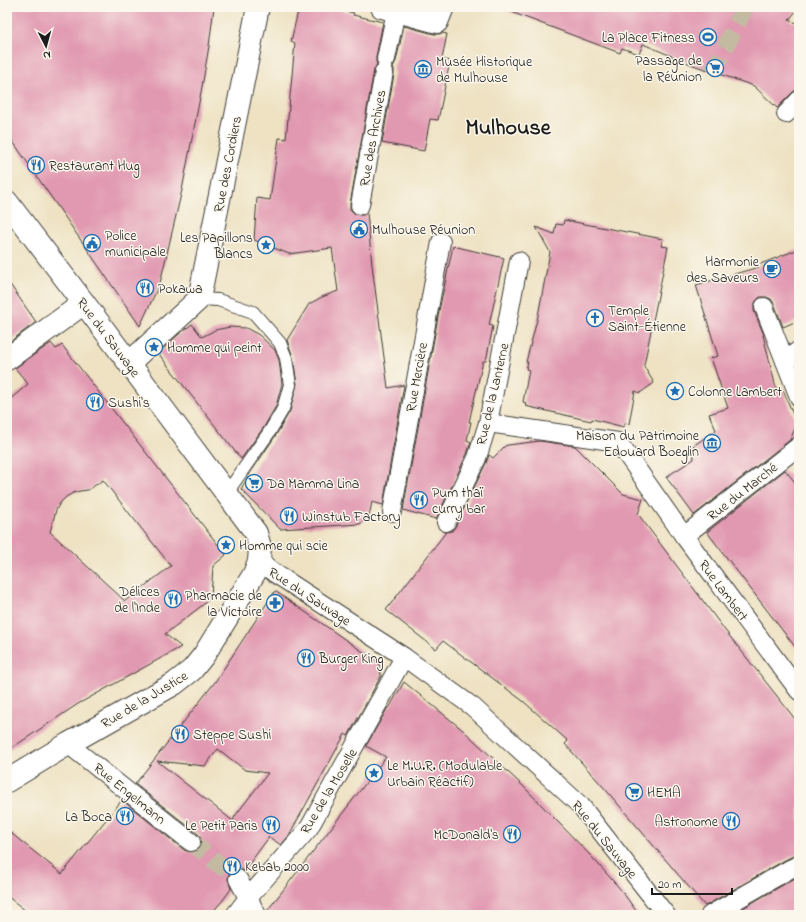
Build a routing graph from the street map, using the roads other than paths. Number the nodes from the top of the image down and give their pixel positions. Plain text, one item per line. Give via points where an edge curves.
1 (258, 7) edge
2 (389, 9) edge
3 (444, 18) edge
4 (799, 100) edge
5 (786, 114) dead end
6 (7, 202) edge
7 (360, 205) dead end
8 (441, 242) dead end
9 (519, 261) dead end
10 (200, 299) junction
11 (84, 303) junction
12 (764, 307) dead end
13 (799, 350) edge
14 (7, 359) edge
15 (785, 361) junction
16 (129, 363) junction
17 (799, 397) edge
18 (488, 423) junction
19 (799, 446) edge
20 (226, 494) junction
21 (392, 512) dead end
22 (446, 522) dead end
23 (684, 536) junction
24 (259, 562) junction
25 (404, 657) junction
26 (799, 691) edge
27 (68, 744) junction
28 (7, 781) edge
29 (191, 842) tunnel mouth
30 (799, 865) edge
31 (238, 879) tunnel mouth
32 (248, 898) junction
33 (235, 915) edge
34 (257, 915) edge
35 (666, 915) edge
36 (710, 915) edge

1 - 10 street, Rue des Cordiers
2 - 3 street
2 - 7 street, Rue des Archives via 385,65
4 - 5 street
6 - 11 street, Rue du Sauvage
8 - 21 street, Rue Mercière
9 - 18 street, Rue de la Lanterne
10 - 16 street
10 - 20 lane via 218,300 253,312 280,343 286,358 290,385 282,409 270,431
11 - 14 street
11 - 16 street, Rue du Sauvage
12 - 15 street
13 - 15 street
15 - 17 street
16 - 20 street, Rue du Sauvage
18 - 22 street, Rue de la Lanterne via 477,458
18 - 23 street, Rue Lambert via 618,442
19 - 23 street, Rue du Marché
20 - 24 street, Rue du Sauvage via 256,534 260,547
23 - 26 street, Rue Lambert
24 - 25 street, Rue du Sauvage
24 - 27 street, Rue de la Justice via 204,655 192,670 174,684
25 - 32 street, Rue de la Moselle via 309,828
25 - 35 street, Rue du Sauvage via 473,707 581,806
27 - 28 street, Rue de la Justice
27 - 29 street, Rue Engelmann
30 - 36 street
31 - 32 street
32 - 33 street, Rue de la Moselle
32 - 34 street

